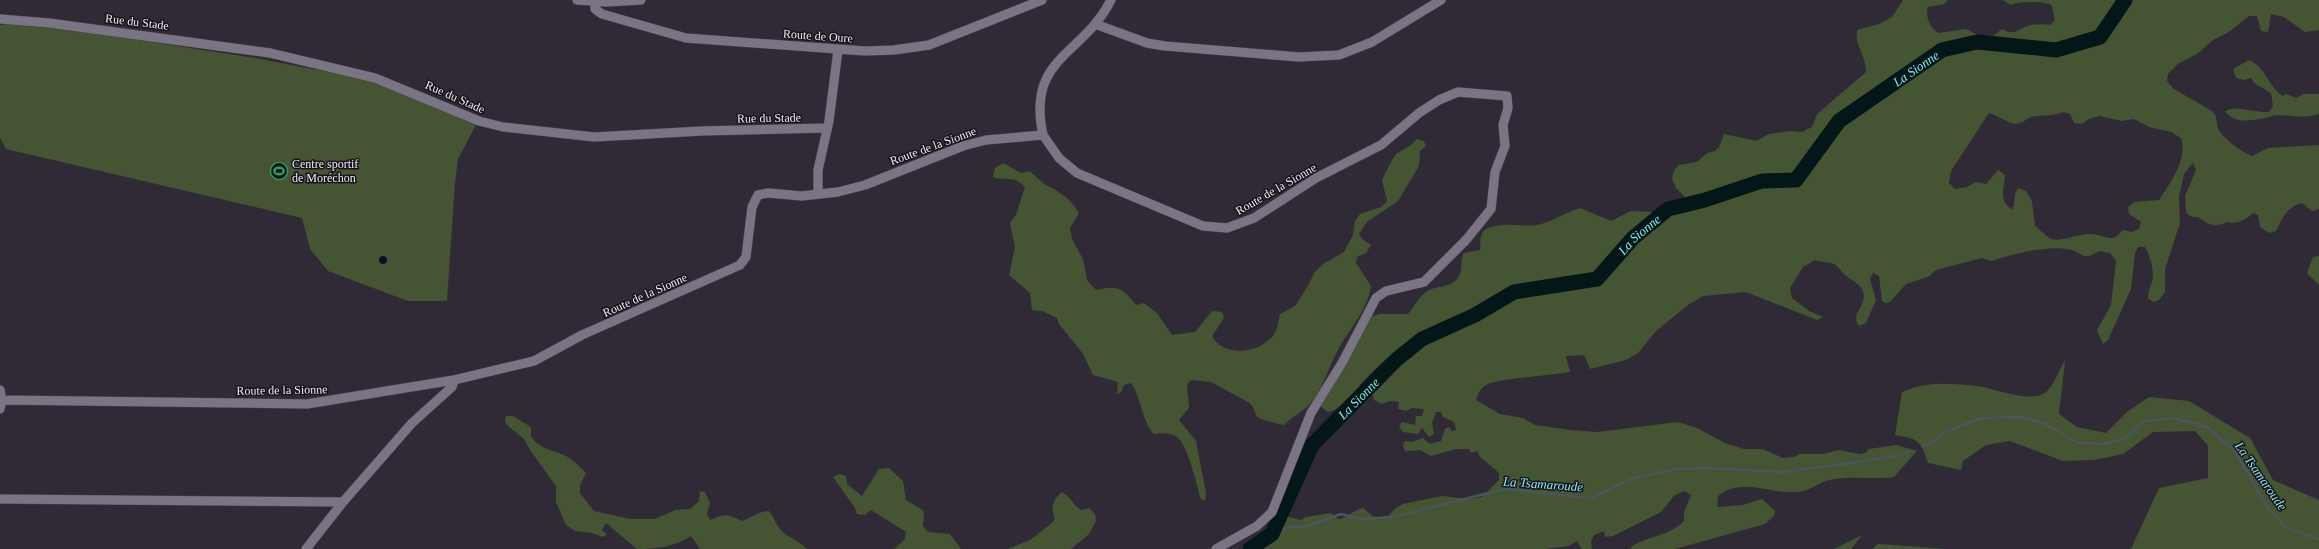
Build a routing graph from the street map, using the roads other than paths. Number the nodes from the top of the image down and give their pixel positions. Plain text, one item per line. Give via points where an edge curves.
1 (577, 0) edge
2 (641, 0) edge
3 (1042, 0) edge
4 (1111, 0) edge
5 (1441, 0) edge
6 (595, 2) junction
7 (0, 19) edge
8 (1095, 24) junction
9 (838, 50) junction
10 (828, 128) junction
11 (1043, 135) junction
12 (818, 194) junction
13 (454, 380) junction
14 (0, 390) edge
15 (1, 404) edge
16 (0, 499) edge
17 (343, 502) junction
18 (306, 549) edge
19 (1216, 549) edge

1 - 6 street
2 - 6 street
3 - 9 street, Route de Oure via 929,45 880,51
4 - 8 street
5 - 8 street via 1372,42 1339,55 1314,57 1165,46 1147,43
6 - 9 street, Route de Oure via 596,9 602,14 686,38
7 - 10 street, Rue du Stade via 49,23 270,53 375,78 479,121 503,127 593,137
8 - 11 street via 1060,58 1045,80 1040,105
9 - 10 street
10 - 12 street via 820,155
11 - 12 street, Route de la Sionne via 978,142 865,185
11 - 19 street, Route de la Sionne via 1059,158 1077,173 1203,226 1227,228 1254,218 1316,178 1381,145 1438,100 1458,92 1502,94 1509,99 1503,125 1505,146 1495,172 1491,209 1466,240 1424,282 1386,291 1376,298 1342,363 1308,419 1272,512 1257,526
12 - 13 street, Route de la Sionne via 758,195 752,207 746,257 740,265 582,335 534,361
13 - 15 street, Route de la Sionne via 307,404
13 - 17 street via 452,387 414,421
14 - 15 street
16 - 17 street
17 - 18 street

